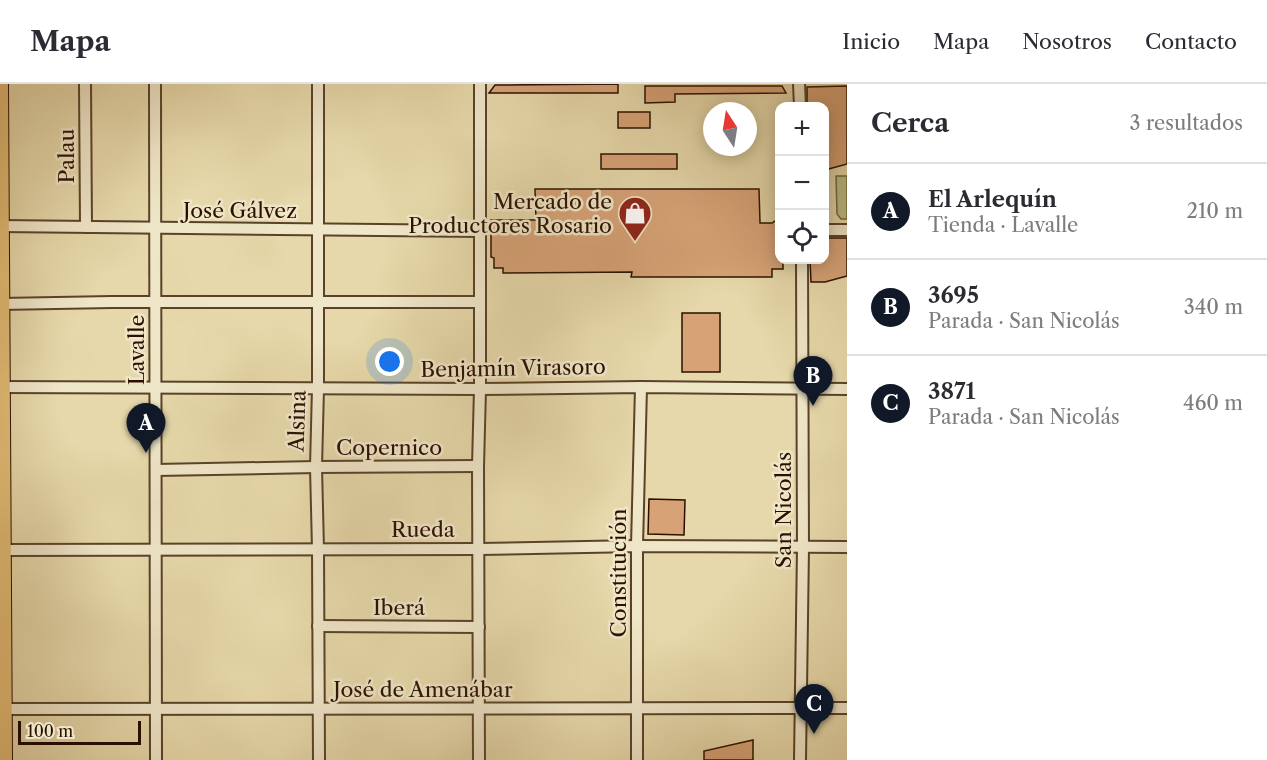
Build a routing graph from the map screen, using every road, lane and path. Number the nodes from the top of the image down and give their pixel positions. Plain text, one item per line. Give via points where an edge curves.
1 (1, 84) edge
2 (85, 84) edge
3 (155, 84) edge
4 (318, 84) edge
5 (480, 84) edge
6 (799, 84) edge
7 (800, 102) edge
8 (1, 226) edge
9 (86, 227) junction
10 (156, 228) junction
11 (318, 230) junction
12 (829, 230) edge
13 (847, 230) edge
14 (480, 231) junction
15 (802, 264) edge
16 (156, 302) junction
17 (318, 302) junction
18 (480, 302) junction
19 (2, 304) edge
20 (1, 387) edge
21 (641, 387) junction
22 (156, 388) junction
23 (318, 388) junction
24 (480, 389) junction
25 (803, 389) junction
26 (847, 389) edge
27 (478, 466) junction
28 (316, 467) junction
29 (156, 470) junction
30 (637, 546) junction
31 (803, 548) junction
32 (847, 548) edge
33 (318, 549) junction
34 (480, 549) junction
35 (2, 550) edge
36 (156, 550) junction
37 (318, 626) junction
38 (479, 627) junction
39 (637, 707) junction
40 (318, 708) junction
41 (479, 708) junction
42 (800, 708) junction
43 (847, 708) edge
44 (2, 709) edge
45 (156, 709) junction
46 (5, 760) edge
47 (156, 760) edge
48 (319, 760) edge
49 (479, 760) edge
50 (637, 760) edge
51 (800, 760) edge

1 - 8 main road
2 - 9 street, Palau
3 - 10 street, Lavalle
4 - 11 street, Alsina
5 - 14 street
6 - 7 street
8 - 9 street, José Gálvez
8 - 19 main road
9 - 10 street, José Gálvez
10 - 11 street, José Gálvez
10 - 16 street, Lavalle
11 - 14 street, José Gálvez
11 - 17 street, Alsina
12 - 13 street
14 - 18 street
15 - 25 street, San Nicolás
16 - 17 street
16 - 19 street
16 - 22 street, Lavalle
17 - 18 street
17 - 23 street, Alsina
18 - 24 street
19 - 20 main road
20 - 22 street, Benjamín Virasoro
20 - 35 main road
21 - 24 street, Benjamín Virasoro
21 - 25 street, Benjamín Virasoro
21 - 30 street, Constitución
22 - 23 street, Benjamín Virasoro
22 - 29 street, Lavalle
23 - 24 street, Benjamín Virasoro
23 - 28 street, Alsina
24 - 27 street
25 - 26 street, Benjamín Virasoro
25 - 31 street, San Nicolás
27 - 28 street, Copernico
27 - 34 street
28 - 29 street, Copernico
28 - 33 street, Alsina
29 - 36 street, Lavalle
30 - 31 street, Rueda
30 - 34 street, Rueda
30 - 39 street, Constitución
31 - 32 street, Rueda
31 - 42 street, San Nicolás
33 - 34 street, Rueda
33 - 36 street, Rueda
33 - 37 street, Alsina
34 - 38 street
35 - 36 street, Rueda
35 - 44 main road
36 - 45 street, Lavalle
37 - 38 street, Iberá
37 - 40 street, Alsina
38 - 41 street
39 - 41 street, José de Amenábar
39 - 42 street, José de Amenábar
39 - 50 street, Constitución
40 - 41 street, José de Amenábar
40 - 45 street, José de Amenábar
40 - 48 street, Alsina
41 - 49 street
42 - 43 street, José de Amenábar
42 - 51 street, San Nicolás
44 - 45 street, José de Amenábar
44 - 46 main road
45 - 47 street, Lavalle

